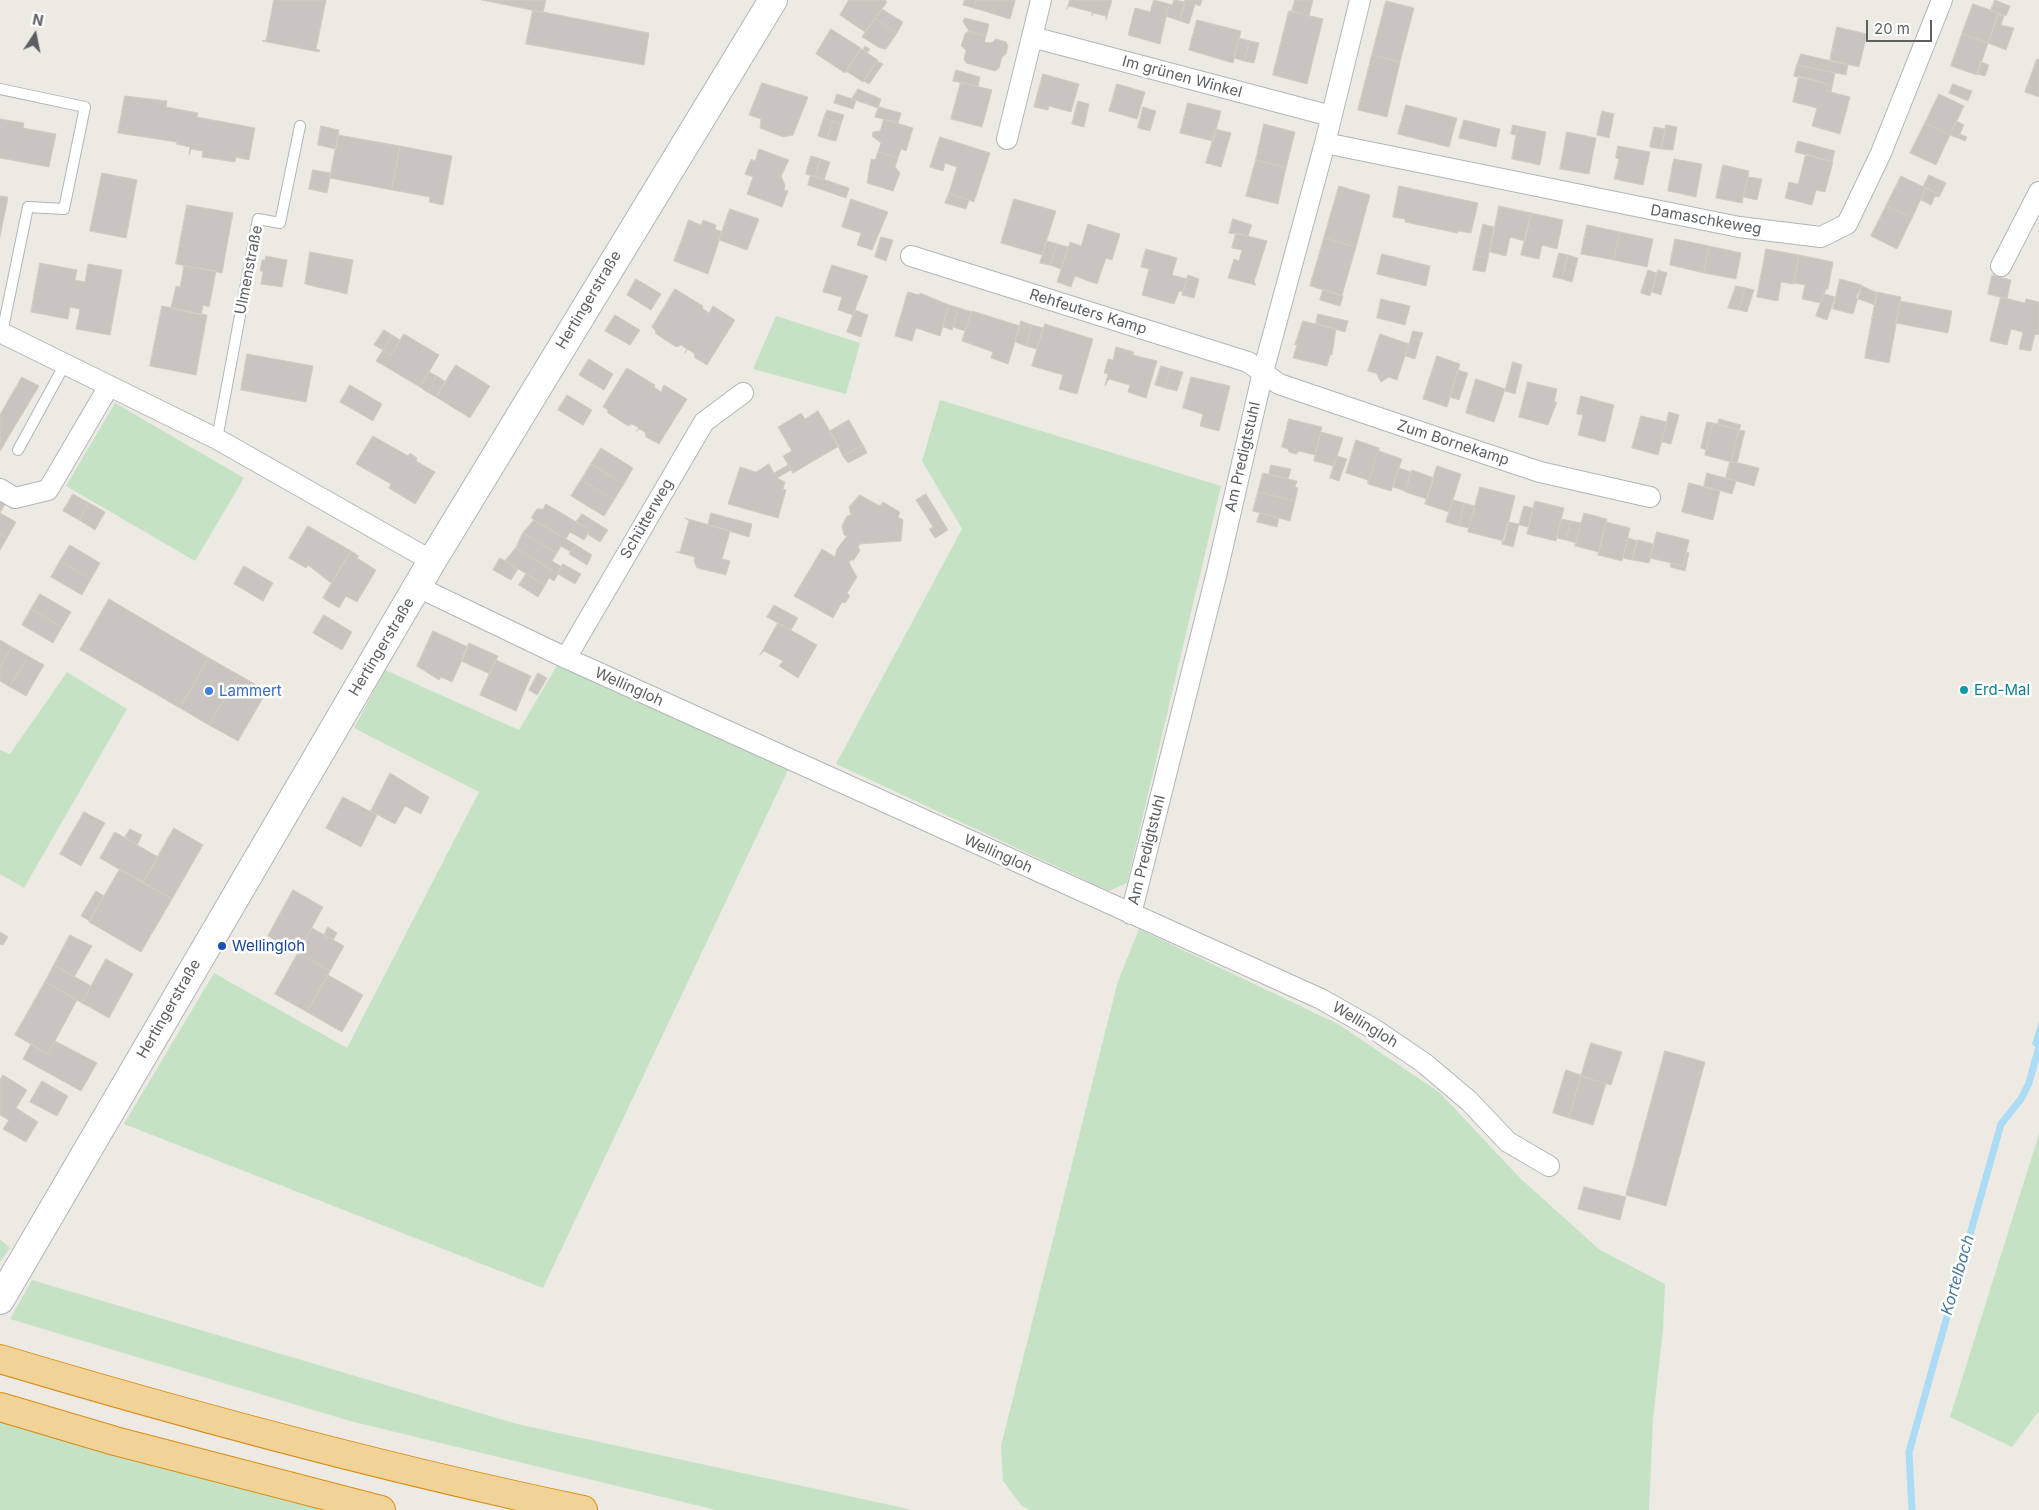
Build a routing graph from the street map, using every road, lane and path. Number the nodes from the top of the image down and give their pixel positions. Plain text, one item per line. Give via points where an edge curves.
1 (773, 0) edge
2 (1041, 0) edge
3 (1360, 0) edge
4 (1942, 0) edge
5 (1032, 37) junction
6 (0, 90) edge
7 (1331, 116) junction
8 (300, 126) dead end
9 (1007, 139) dead end
10 (1325, 143) junction
11 (2039, 192) edge
12 (911, 256) dead end
13 (2001, 266) dead end
14 (1, 333) edge
15 (65, 364) junction
16 (1263, 372) junction
17 (109, 386) junction
18 (743, 393) dead end
19 (217, 439) junction
20 (18, 450) dead end
21 (0, 489) edge
22 (1650, 497) dead end
23 (432, 561) junction
24 (418, 587) junction
25 (566, 658) junction
26 (1130, 914) junction
27 (1550, 1166) dead end
28 (2, 1296) edge
29 (0, 1359) edge
30 (0, 1407) edge
31 (381, 1510) edge
32 (583, 1510) edge

1 - 23 street, Hertingerstraße
2 - 5 street
3 - 7 street, Am Predigtstuhl
4 - 10 street, Damaschkeweg via 1881,153 1847,224 1821,237 1730,226
5 - 7 street, Im grünen Winkel
5 - 9 street
6 - 14 lane via 85,107 64,210 28,207
7 - 10 street, Am Predigtstuhl
8 - 19 lane, Ulmenstraße via 280,223 258,219
10 - 16 street, Am Predigtstuhl
11 - 13 street
12 - 16 street, Rehfeuters Kamp via 1248,362
14 - 15 street
15 - 17 street
15 - 20 lane
16 - 22 street, Zum Bornekamp via 1279,384 1531,469
16 - 26 street, Am Predigtstuhl via 1216,576
17 - 19 street
17 - 21 street via 48,490 15,498
18 - 25 street, Schütterweg via 704,422
19 - 23 street
23 - 24 street, Hertingerstraße
24 - 25 street, Wellingloh
24 - 28 street, Hertingerstraße
25 - 26 street, Wellingloh
26 - 27 street, Wellingloh via 1321,999 1374,1029 1424,1063 1469,1101 1508,1142
29 - 32 highway via 110,1392 485,1489
30 - 31 highway via 115,1441

